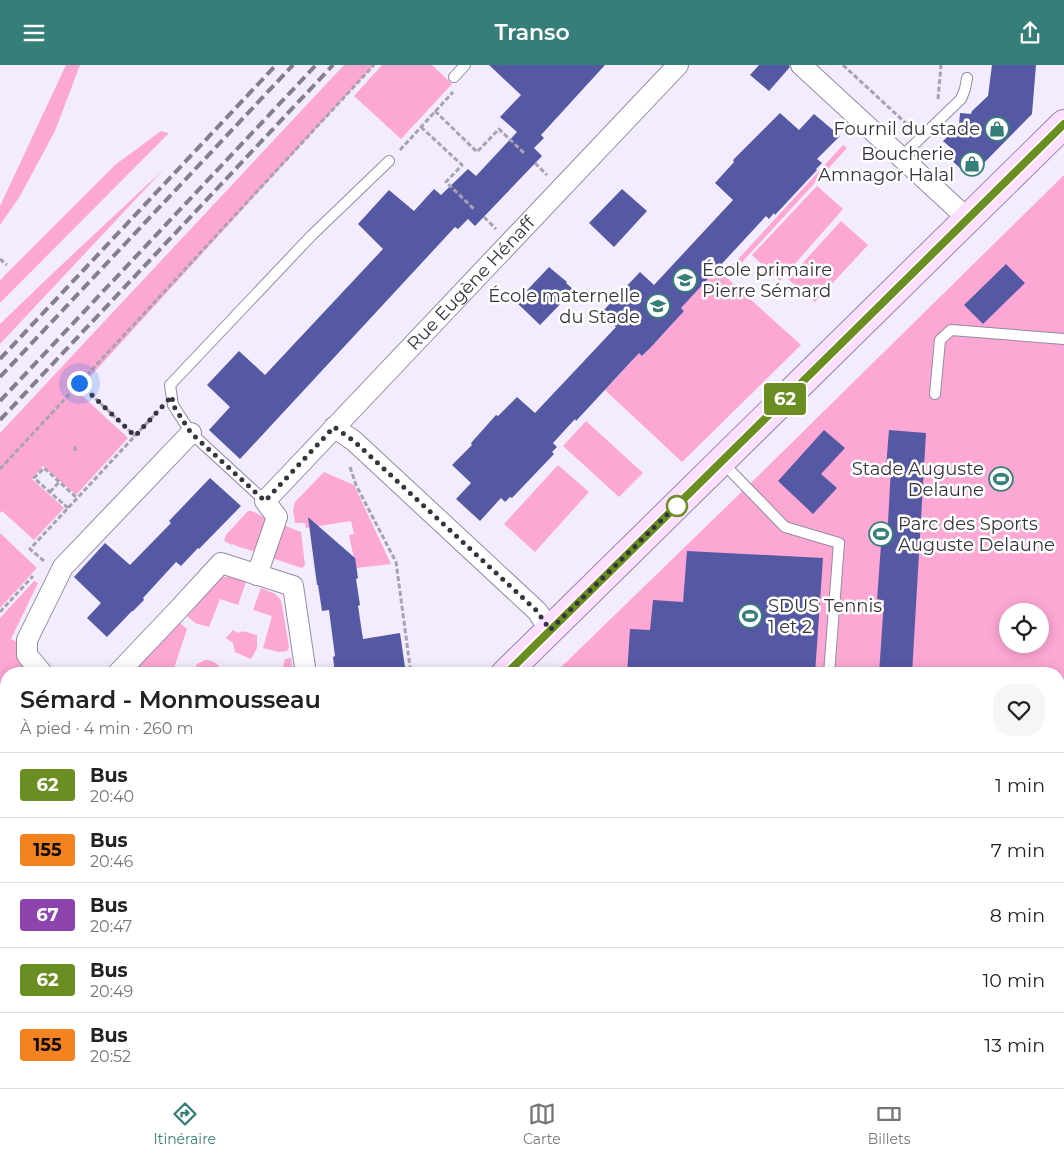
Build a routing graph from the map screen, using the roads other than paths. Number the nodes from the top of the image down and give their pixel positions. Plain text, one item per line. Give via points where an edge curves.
1 (465, 65) edge
2 (678, 65) edge
3 (801, 65) edge
4 (454, 77) dead end
5 (967, 78) dead end
6 (1064, 124) edge
7 (901, 157) junction
8 (389, 161) road end
9 (968, 219) junction
10 (1064, 339) edge
11 (935, 394) dead end
12 (334, 427) junction
13 (191, 433) junction
14 (722, 461) junction
15 (265, 501) junction
16 (257, 575) junction
17 (550, 630) junction
18 (37, 667) edge
19 (124, 667) edge
20 (305, 667) edge
21 (513, 667) edge
22 (830, 667) edge

1 - 4 lane
2 - 12 street, Rue Eugène Hénaff
3 - 7 street
5 - 7 lane via 961,99
6 - 9 street
7 - 9 street
8 - 13 lane via 311,236 170,385 173,405
9 - 14 street
10 - 11 lane via 951,330 940,340
12 - 15 street, Rue Eugène Hénaff
12 - 17 street via 354,441 537,611
13 - 15 lane
13 - 18 street via 63,567 52,569 27,640 27,655
14 - 17 street
14 - 22 lane via 785,527 839,543
15 - 16 street via 277,517
16 - 19 street via 221,563
16 - 20 street via 293,586
17 - 21 street

